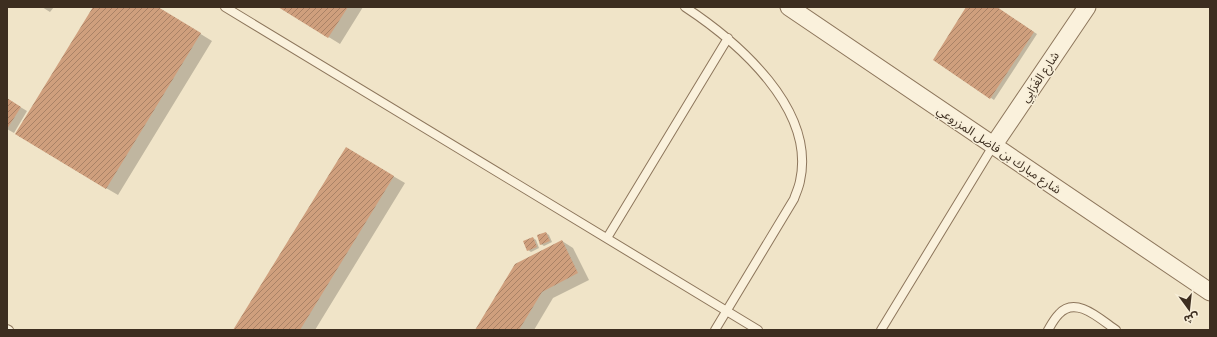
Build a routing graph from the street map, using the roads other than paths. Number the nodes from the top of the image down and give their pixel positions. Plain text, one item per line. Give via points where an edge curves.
1 (225, 7) edge
2 (685, 7) edge
3 (789, 7) edge
4 (1087, 7) edge
5 (728, 38) junction
6 (993, 146) junction
7 (607, 238) junction
8 (1210, 292) edge
9 (726, 311) junction
10 (715, 330) edge
11 (758, 330) edge
12 (881, 330) edge
13 (1048, 330) edge
14 (1116, 330) edge

1 - 7 lane
2 - 5 lane
3 - 6 street, شارع مبارك بن فاضل المزروعي
4 - 6 street, شارع الغَرَابِي
5 - 7 lane
5 - 9 lane via 762,73 786,105 798,135 802,166 794,199
6 - 8 street, شارع مبارك بن فاضل المزروعي
6 - 12 lane
7 - 9 lane
9 - 10 lane
9 - 11 lane
13 - 14 lane via 1058,315 1070,307 1084,309

